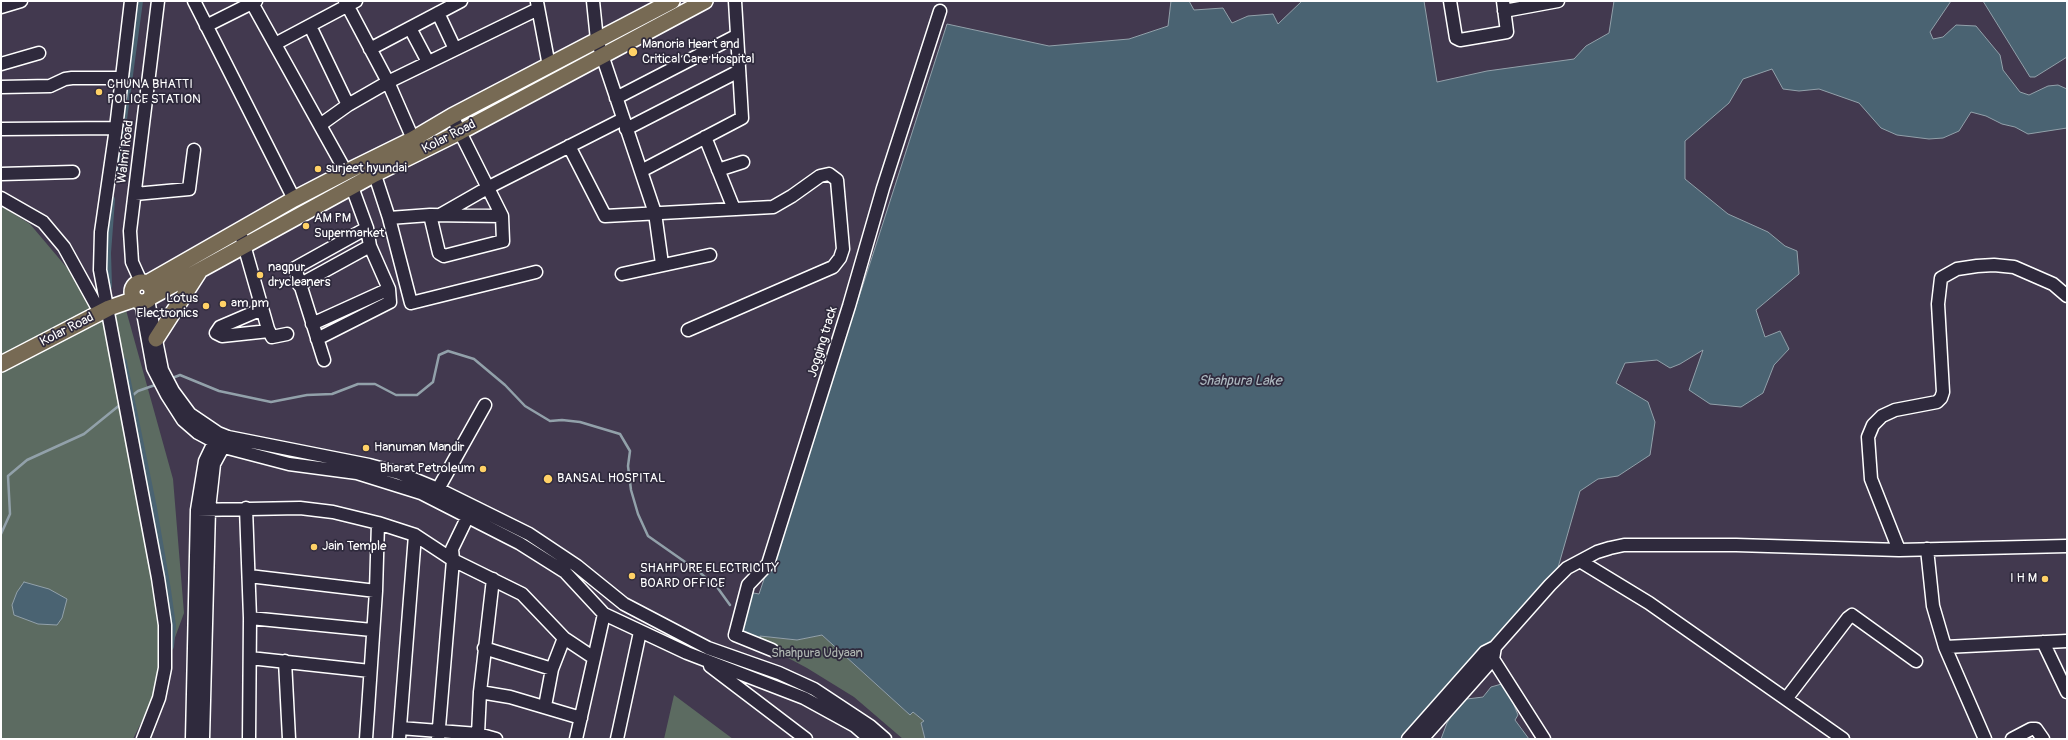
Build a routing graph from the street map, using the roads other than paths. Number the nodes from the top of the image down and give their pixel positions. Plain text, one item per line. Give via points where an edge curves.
1 (21, 1) edge
2 (131, 1) edge
3 (158, 1) edge
4 (194, 1) edge
5 (461, 1) edge
6 (593, 1) edge
7 (672, 1) edge
8 (705, 1) edge
9 (735, 1) edge
10 (1450, 1) edge
11 (1558, 1) edge
12 (254, 2) edge
13 (350, 2) edge
14 (537, 5) edge
15 (1504, 6) edge
16 (1, 7) edge
17 (940, 12) dead end
18 (438, 13) junction
19 (206, 26) junction
20 (310, 26) junction
21 (410, 28) junction
22 (736, 36) junction
23 (597, 40) junction
24 (274, 44) junction
25 (370, 49) junction
26 (455, 49) junction
27 (39, 53) dead end
28 (602, 56) junction
29 (428, 62) junction
30 (1, 64) edge
31 (549, 66) junction
32 (739, 71) junction
33 (121, 78) junction
34 (388, 82) junction
35 (1, 87) edge
36 (616, 98) junction
37 (348, 105) junction
38 (452, 116) junction
39 (625, 124) junction
40 (320, 125) junction
41 (116, 128) junction
42 (1, 129) edge
43 (460, 132) junction
44 (705, 137) junction
45 (413, 140) junction
46 (569, 146) junction
47 (194, 150) dead end
48 (743, 162) dead end
49 (372, 167) junction
50 (718, 170) junction
51 (641, 171) junction
52 (73, 172) dead end
53 (346, 172) junction
54 (1, 174) edge
55 (352, 187) junction
56 (488, 187) junction
57 (136, 194) junction
58 (1, 198) edge
59 (294, 199) junction
60 (734, 208) junction
61 (655, 213) junction
62 (435, 215) junction
63 (502, 216) junction
64 (389, 218) junction
65 (366, 228) junction
66 (240, 231) junction
67 (370, 246) junction
68 (244, 247) junction
69 (710, 255) dead end
70 (662, 264) junction
71 (199, 271) junction
72 (536, 272) dead end
73 (622, 274) dead end
74 (299, 285) junction
75 (389, 289) junction
76 (129, 296) junction
77 (2067, 296) edge
78 (262, 309) junction
79 (312, 324) junction
80 (688, 330) dead end
81 (269, 332) junction
82 (287, 334) dead end
83 (317, 339) junction
84 (154, 347) junction
85 (1, 354) edge
86 (324, 360) dead end
87 (1, 364) edge
88 (485, 405) dead end
89 (221, 440) junction
90 (438, 489) junction
91 (246, 508) junction
92 (203, 509) junction
93 (468, 516) junction
94 (378, 523) junction
95 (415, 534) junction
96 (2067, 546) edge
97 (1899, 550) junction
98 (1927, 550) junction
99 (453, 560) junction
100 (1580, 561) junction
101 (249, 576) junction
102 (493, 579) junction
103 (376, 591) junction
104 (604, 614) junction
105 (250, 618) junction
106 (372, 630) junction
107 (640, 632) junction
108 (564, 638) junction
109 (2067, 641) edge
110 (2043, 642) junction
111 (1945, 647) junction
112 (484, 648) junction
113 (708, 648) junction
114 (772, 650) dead end
115 (1491, 652) junction
116 (699, 657) junction
117 (250, 658) junction
118 (594, 658) junction
119 (285, 661) junction
120 (1916, 661) dead end
121 (552, 669) junction
122 (370, 671) junction
123 (480, 692) junction
124 (2067, 692) edge
125 (1786, 699) junction
126 (545, 706) junction
127 (581, 718) junction
128 (399, 733) edge
129 (438, 734) edge
130 (478, 734) junction
131 (143, 739) edge
132 (192, 739) edge
133 (204, 739) edge
134 (249, 739) edge
135 (289, 739) edge
136 (366, 739) edge
137 (496, 739) edge
138 (576, 739) edge
139 (617, 739) edge
140 (806, 739) edge
141 (870, 739) edge
142 (885, 739) edge
143 (1408, 739) edge
144 (1422, 739) edge
145 (1544, 739) edge
146 (1843, 739) edge
147 (1985, 739) edge
148 (2012, 739) edge
149 (2043, 739) edge

1 - 16 street
2 - 33 street
3 - 57 street, Walmi Road
4 - 19 street
5 - 18 street
6 - 23 street
7 - 23 main road, Kolar Road
8 - 28 main road, Kolar Road
9 - 22 street
10 - 15 street via 1457,40 1505,34 1507,31
11 - 15 street
12 - 19 street
12 - 24 street
13 - 20 street
13 - 25 street
14 - 26 street
14 - 31 street
17 - 114 street, Jogging track via 768,564 748,585 735,635
18 - 21 street
18 - 26 street
19 - 59 street
20 - 24 street
20 - 37 street
21 - 25 street
21 - 29 street
22 - 32 street
22 - 36 street
23 - 28 street
23 - 31 main road, Kolar Road
24 - 40 street
25 - 34 street
26 - 29 street
27 - 30 street
28 - 36 street
28 - 43 main road, Kolar Road
29 - 34 street
31 - 38 main road, Kolar Road
32 - 39 street
32 - 44 street via 742,118
33 - 35 street via 72,78 50,86
33 - 41 street
34 - 37 street
34 - 45 street
36 - 39 street
37 - 40 street
38 - 43 street
38 - 45 main road, Kolar Road
39 - 46 street
39 - 51 street
40 - 53 street
41 - 42 street
41 - 76 street via 101,232 100,270
43 - 49 main road, Kolar Road
43 - 56 street
44 - 50 street
44 - 51 street
45 - 49 main road, Kolar Road
46 - 56 street
46 - 61 street via 605,216
47 - 57 street via 189,189
48 - 50 street
49 - 53 main road, Kolar Road
49 - 55 main road, Kolar Road
49 - 64 street
50 - 60 street
51 - 61 street
52 - 54 street
53 - 55 main road
53 - 59 main road, Kolar Road
55 - 65 street
55 - 68 main road, Kolar Road
56 - 62 street
56 - 63 street
57 - 76 street, Walmi Road via 130,232 132,262
58 - 76 street via 43,222 64,247
59 - 66 main road, Kolar Road
60 - 61 street
60 - 80 street via 773,206 820,176 829,174 837,180 842,253 833,267
61 - 70 street
62 - 63 street
62 - 63 street via 439,253 444,256 503,241
62 - 64 street
64 - 72 street via 411,303
65 - 67 street
65 - 74 street via 296,266
66 - 68 street
66 - 76 main road, Kolar Road
67 - 74 street
67 - 75 street
68 - 71 main road, Kolar Road
68 - 78 street
69 - 70 street
70 - 73 street
71 - 76 main road, Kolar Road
71 - 84 main road
74 - 79 street
75 - 79 street
75 - 83 street via 391,300 388,304
76 - 84 street
76 - 85 main road, Kolar Road via 73,315
76 - 87 main road, Kolar Road
76 - 131 street via 165,625 164,668 159,698
77 - 97 street via 2053,284 2014,267 1994,265 1957,269 1941,278 1938,304 1943,392 1941,398 1937,402 1895,410 1882,416 1873,425 1868,437 1871,478
78 - 81 street
78 - 81 street via 220,327 216,333 222,336
79 - 83 street
81 - 82 street via 272,337
83 - 86 street
84 - 89 street via 170,393
88 - 90 street
89 - 90 street via 369,465 400,473
89 - 92 street
89 - 93 street via 289,464 356,473 421,493
90 - 113 street via 528,534 577,566 624,604
91 - 92 street
91 - 94 street via 300,508 333,512
91 - 101 street
92 - 132 street
92 - 133 street
93 - 99 street via 452,550
93 - 104 street via 519,543 565,572
94 - 95 street
94 - 103 street
95 - 99 street
95 - 128 street
96 - 98 street
97 - 98 street
97 - 100 street via 1624,545 1597,552
98 - 111 street via 1933,606
99 - 102 street
99 - 129 street
100 - 115 street via 1567,568 1550,585
100 - 125 street via 1649,603
101 - 103 street
101 - 105 street
102 - 108 street via 522,594
102 - 112 street
103 - 106 street
104 - 107 street
104 - 118 street
105 - 106 street
105 - 117 street
106 - 122 street
107 - 116 street
107 - 139 street
108 - 118 street
108 - 121 street
109 - 110 street
110 - 111 street
110 - 124 street
111 - 147 street
112 - 121 street
112 - 123 street
113 - 116 street
113 - 142 street via 779,673 814,689
115 - 143 street
115 - 144 street
115 - 145 street
116 - 140 street
116 - 141 street via 804,698 855,726
117 - 119 street
117 - 134 street
118 - 127 street
119 - 122 street
119 - 135 street
120 - 125 street via 1852,615
121 - 126 street
122 - 136 street
123 - 126 street
123 - 130 street
125 - 146 street
126 - 127 street
127 - 138 street
128 - 129 street
129 - 130 street
130 - 137 street
148 - 149 street via 2031,729 2036,729

